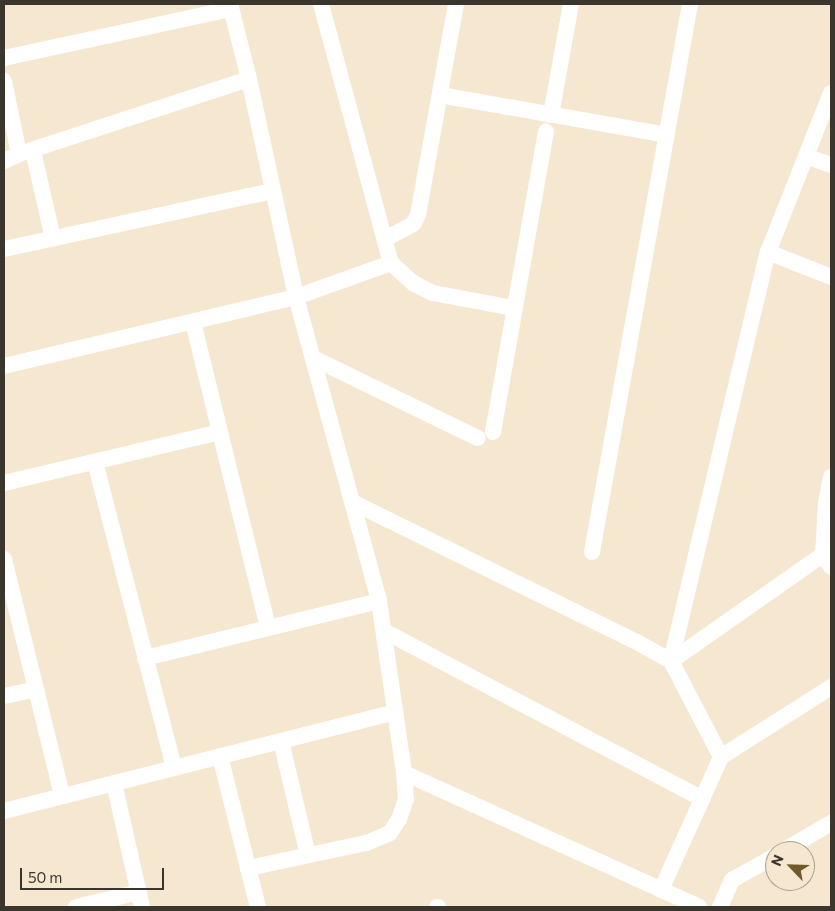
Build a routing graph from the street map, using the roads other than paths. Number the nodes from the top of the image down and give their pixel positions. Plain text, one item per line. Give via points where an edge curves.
1 (321, 4) edge
2 (456, 4) edge
3 (571, 4) edge
4 (690, 4) edge
5 (230, 6) edge
6 (4, 58) edge
7 (249, 79) junction
8 (4, 81) edge
9 (831, 93) edge
10 (440, 95) junction
11 (551, 115) junction
12 (546, 132) dead end
13 (666, 135) junction
14 (26, 152) junction
15 (806, 156) junction
16 (4, 161) edge
17 (831, 165) edge
18 (272, 190) junction
19 (53, 238) junction
20 (384, 239) junction
21 (4, 249) edge
22 (768, 252) junction
23 (391, 263) junction
24 (831, 277) edge
25 (296, 297) junction
26 (513, 308) junction
27 (193, 322) junction
28 (313, 358) junction
29 (4, 366) edge
30 (220, 432) junction
31 (96, 462) junction
32 (831, 477) edge
33 (4, 483) edge
34 (352, 502) junction
35 (592, 552) dead end
36 (828, 557) edge
37 (4, 559) edge
38 (379, 601) junction
39 (268, 628) junction
40 (384, 631) junction
41 (145, 658) junction
42 (670, 661) junction
43 (831, 687) edge
44 (36, 689) junction
45 (4, 696) edge
46 (395, 712) junction
47 (281, 741) junction
48 (220, 756) junction
49 (721, 757) junction
50 (174, 768) junction
51 (404, 773) junction
52 (114, 783) junction
53 (62, 796) junction
54 (702, 799) junction
55 (4, 811) edge
56 (831, 823) edge
57 (800, 841) edge
58 (308, 855) junction
59 (765, 862) edge
60 (248, 868) junction
61 (661, 890) junction
62 (140, 900) edge
63 (76, 907) edge
64 (258, 907) edge
65 (700, 907) edge
66 (720, 907) edge

1 - 20 street
2 - 10 street
3 - 11 street
4 - 13 street
5 - 6 street
5 - 7 street
7 - 14 street
7 - 18 street
8 - 14 street
9 - 15 street
10 - 11 street
10 - 20 street via 418,215 413,224
11 - 13 street
12 - 26 street
13 - 35 street
14 - 16 street
14 - 19 street
15 - 17 street
15 - 22 street
18 - 19 street
18 - 25 street
19 - 21 street
20 - 23 street
22 - 24 street
22 - 42 street
23 - 25 street
23 - 26 street via 413,283 433,293
25 - 27 street
25 - 28 street
26 - 28 street via 485,435
27 - 29 street
27 - 30 street
28 - 34 street
30 - 31 street
30 - 39 street
31 - 33 street
31 - 41 street
32 - 36 street via 826,502
34 - 38 street
34 - 42 street
36 - 42 street
37 - 44 street
38 - 39 street
38 - 40 street
39 - 41 street
40 - 46 street
40 - 54 street
41 - 50 street
42 - 49 street
43 - 49 street
44 - 45 street
44 - 53 street
46 - 47 street
46 - 51 street
47 - 48 street
47 - 58 street
48 - 50 street
48 - 60 street
49 - 54 street
50 - 52 street
51 - 58 street via 406,800 390,833 366,843
51 - 61 street
52 - 53 street
52 - 62 street
53 - 55 street
54 - 61 street
56 - 57 street
58 - 60 street
59 - 66 street via 732,880
60 - 64 street
61 - 65 street
62 - 63 street

